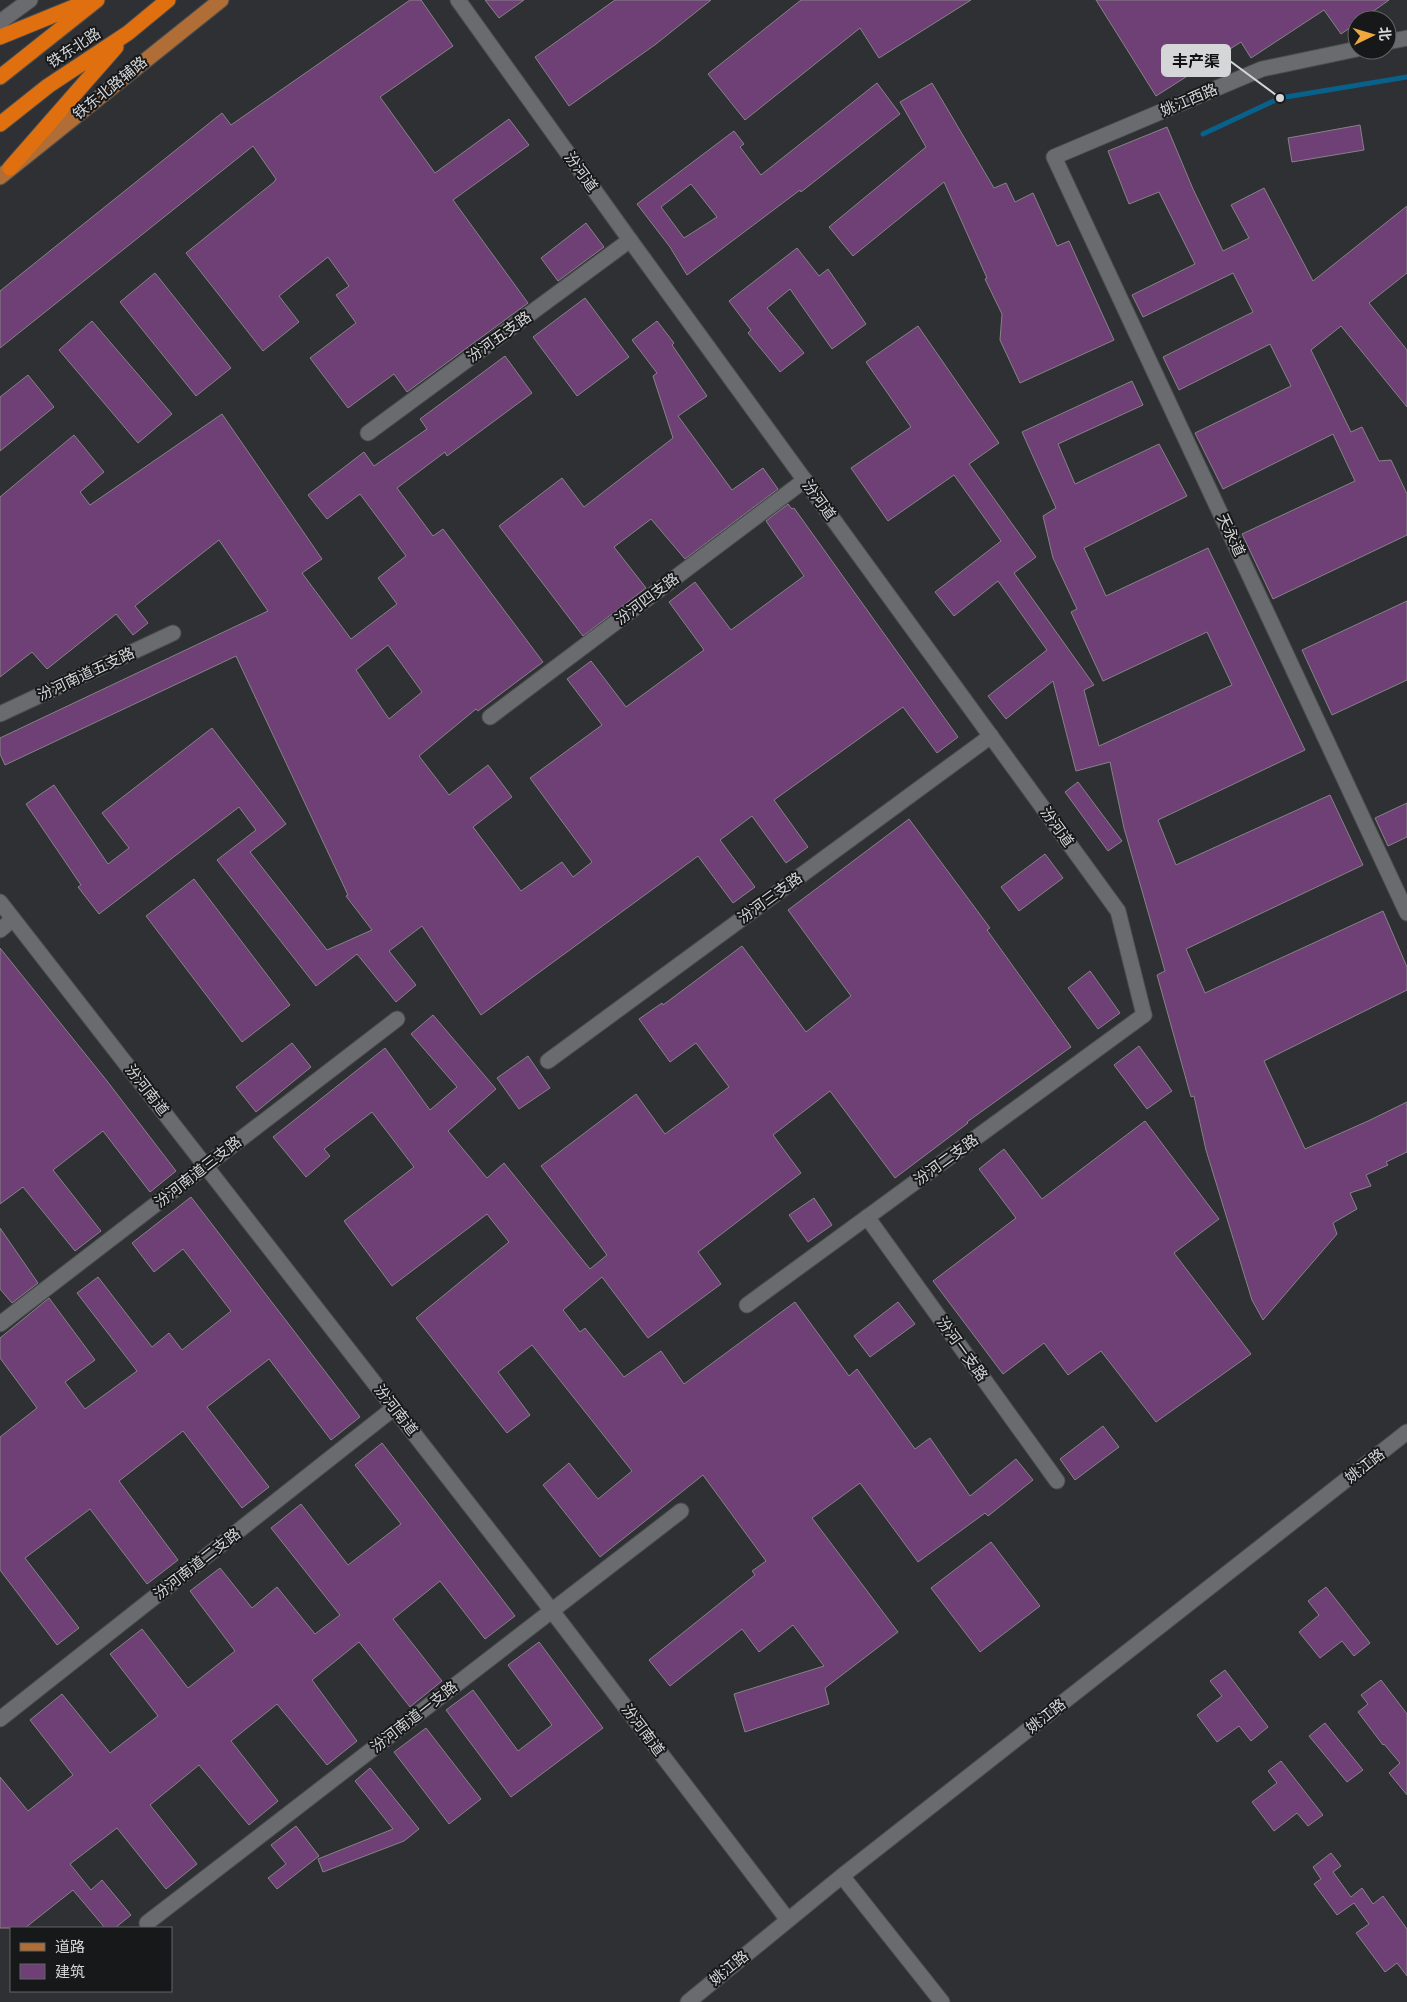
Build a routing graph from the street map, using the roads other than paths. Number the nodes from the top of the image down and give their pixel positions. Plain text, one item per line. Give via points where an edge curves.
1 (30, 0) edge
2 (92, 0) edge
3 (97, 0) edge
4 (168, 0) edge
5 (221, 0) edge
6 (458, 0) edge
7 (0, 22) edge
8 (128, 33) junction
9 (0, 37) edge
10 (1347, 51) edge
11 (0, 77) edge
12 (0, 124) edge
13 (1054, 157) joint
14 (5, 173) edge
15 (630, 240) junction
16 (368, 433) dead end
17 (805, 480) junction
18 (172, 633) dead end
19 (0, 714) edge
20 (490, 717) dead end
21 (991, 736) junction
22 (0, 902) edge
23 (1407, 913) edge
24 (13, 919) junction
25 (0, 930) edge
26 (1144, 1015) joint
27 (397, 1019) dead end
28 (548, 1060) dead end
29 (206, 1166) junction
30 (867, 1217) junction
31 (747, 1305) dead end
32 (0, 1324) edge
33 (394, 1408) junction
34 (1407, 1432) edge
35 (1058, 1481) dead end
36 (681, 1511) dead end
37 (552, 1611) junction
38 (0, 1719) edge
39 (842, 1876) junction
40 (788, 1920) junction
41 (147, 1923) dead end
42 (688, 2002) edge
43 (942, 2002) edge

1 - 7 street
2 - 9 highway
3 - 11 highway, 铁东北路
4 - 8 highway, 铁东北路
5 - 14 main road, 铁东北路辅路
6 - 15 street, 汾河道
8 - 12 highway, 铁东北路 via 48,86
8 - 14 highway
10 - 13 street, 姚江西路 via 1262,69
13 - 23 street, 天永道
15 - 16 street, 汾河五支路
15 - 17 street, 汾河道
17 - 20 street, 汾河四支路
17 - 21 street, 汾河道
18 - 19 street, 汾河南道五支路
21 - 26 street, 汾河道 via 1118,911
21 - 28 street, 汾河三支路
22 - 24 street, 汾河南道
24 - 25 street
24 - 29 street, 汾河南道
26 - 30 street, 汾河二支路
27 - 29 street, 汾河南道三支路
29 - 32 street, 汾河南道三支路
29 - 33 street, 汾河南道
30 - 31 street, 汾河二支路
30 - 35 street, 汾河一支路
33 - 37 street, 汾河南道
33 - 38 street, 汾河南道二支路
34 - 39 street, 姚江路
36 - 37 street, 汾河南道一支路
37 - 40 street, 汾河南道
37 - 41 street, 汾河南道一支路
39 - 40 street, 姚江路
39 - 43 street
40 - 42 street, 姚江路

